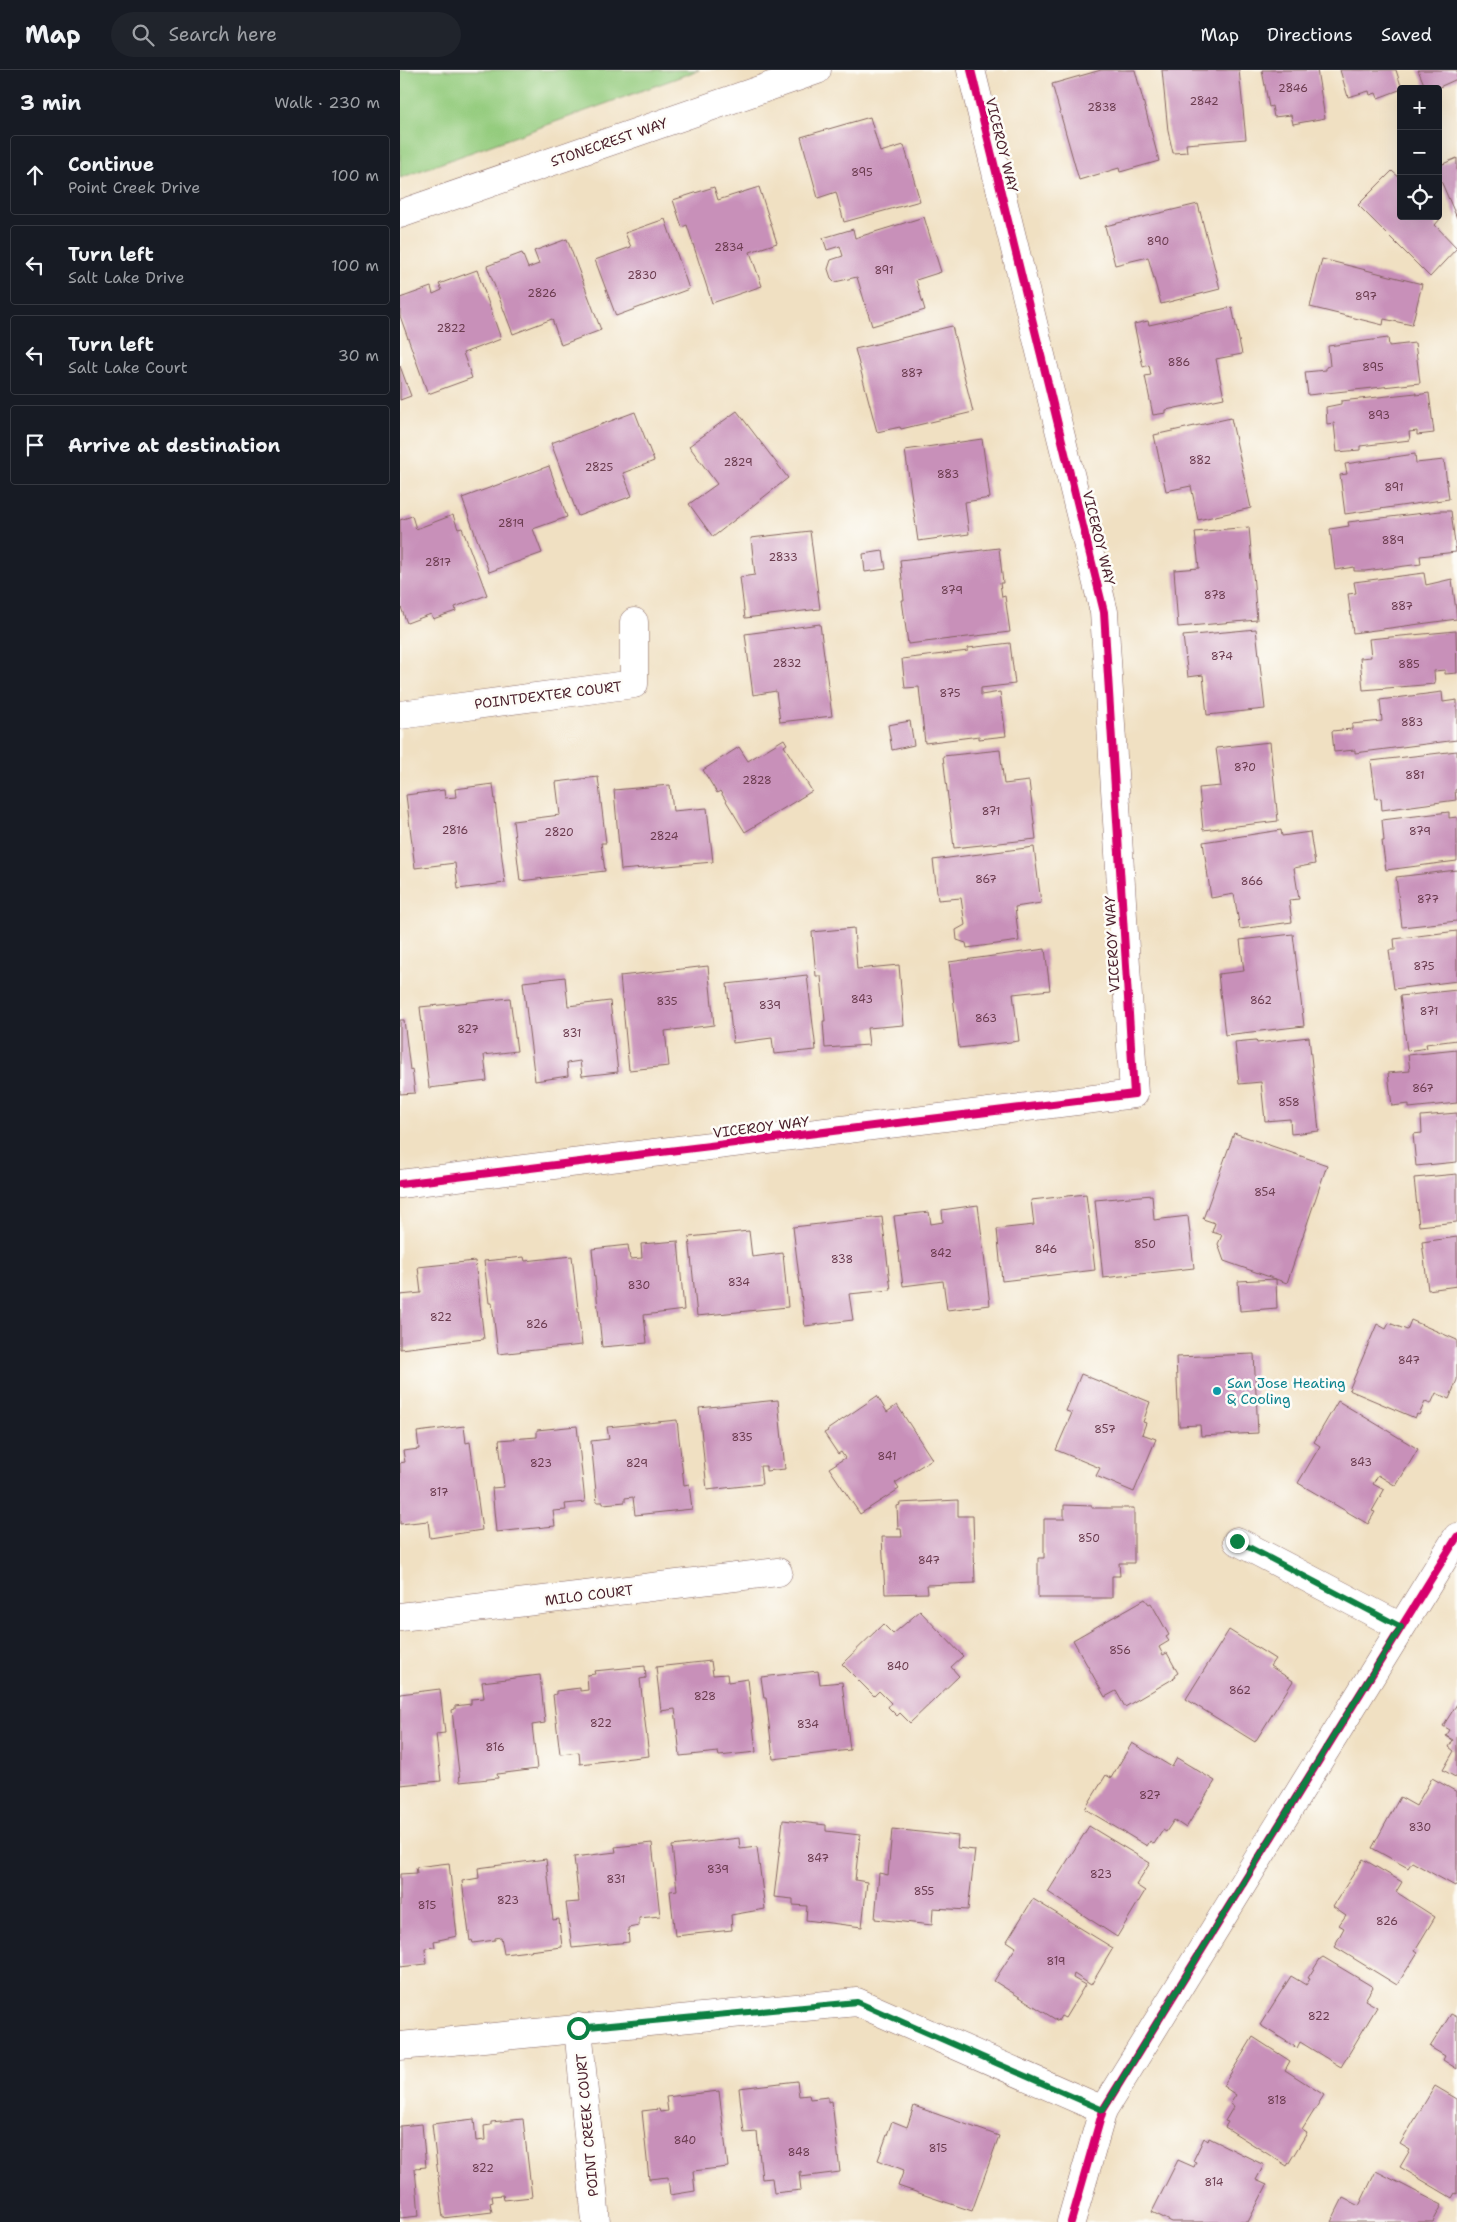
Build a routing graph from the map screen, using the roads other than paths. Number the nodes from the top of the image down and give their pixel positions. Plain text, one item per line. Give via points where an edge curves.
1 (817, 70) edge
2 (971, 70) edge
3 (400, 214) edge
4 (634, 622) dead end
5 (400, 715) edge
6 (400, 1184) edge
7 (1457, 1537) edge
8 (1237, 1541) dead end
9 (778, 1572) dead end
10 (400, 1617) edge
11 (1401, 1627) junction
12 (578, 2028) junction
13 (400, 2046) edge
14 (1103, 2110) junction
15 (596, 2222) edge
16 (1071, 2222) edge

1 - 3 street, STONECREST WAY
2 - 6 street, VICEROY WAY via 1104,612 1134,1094
4 - 5 street, POINTDEXTER COURT via 634,684
7 - 11 street
8 - 11 street
9 - 10 street, MILO COURT
11 - 14 street
12 - 13 street
12 - 14 street via 857,2002
12 - 15 street, POINT CREEK COURT
14 - 16 street

